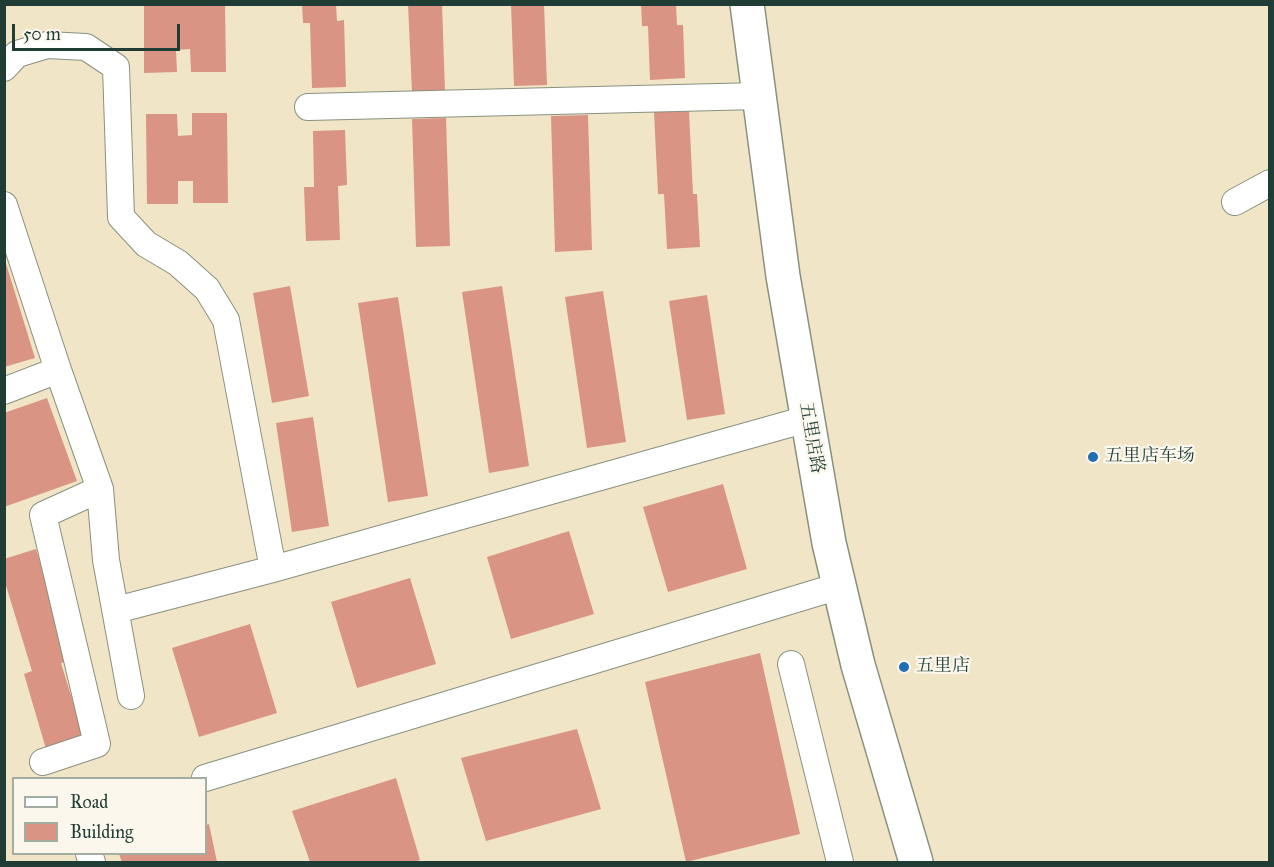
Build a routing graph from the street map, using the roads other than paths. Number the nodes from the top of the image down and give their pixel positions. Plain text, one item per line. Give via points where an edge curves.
1 (747, 4) edge
2 (4, 68) edge
3 (759, 96) junction
4 (308, 107) dead end
5 (1269, 183) edge
6 (1235, 202) dead end
7 (4, 205) edge
8 (58, 370) junction
9 (4, 391) edge
10 (807, 419) junction
11 (100, 489) junction
12 (273, 569) junction
13 (839, 586) junction
14 (116, 610) junction
15 (791, 664) dead end
16 (131, 696) dead end
17 (43, 762) dead end
18 (207, 777) edge
19 (840, 862) edge
20 (916, 862) edge

1 - 3 main road, 五里店路
2 - 12 street via 17,54 47,45 86,47 116,68 121,217 146,244 178,263 207,289 226,320
3 - 4 street
3 - 10 main road, 五里店路
5 - 6 street
7 - 8 street
8 - 9 street
8 - 11 street
10 - 12 street
10 - 13 main road, 五里店路
11 - 14 street via 106,560
11 - 17 street via 43,516 97,744
12 - 14 street
13 - 18 street
13 - 20 main road, 五里店路
14 - 16 street
15 - 19 street

